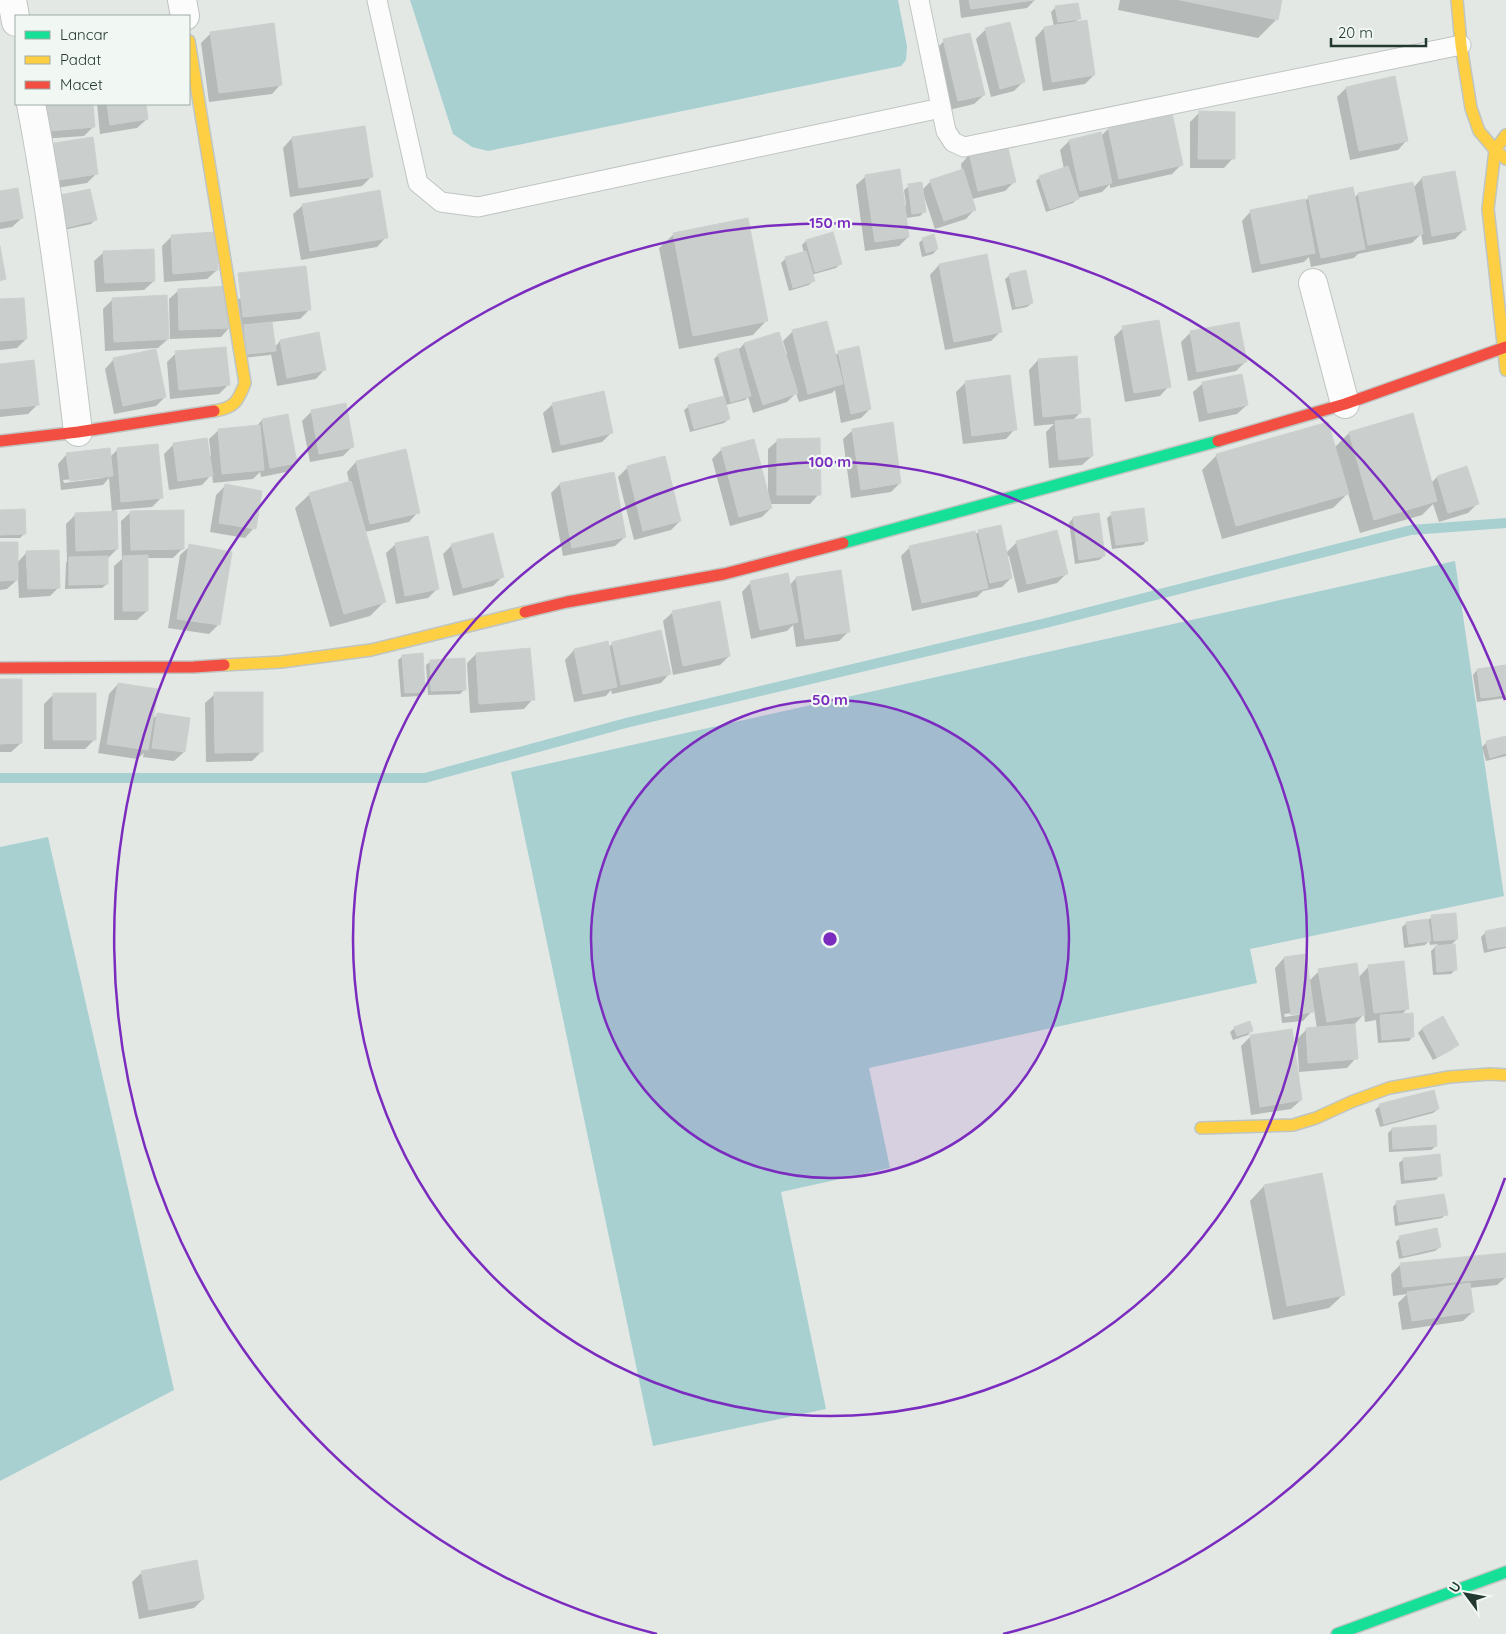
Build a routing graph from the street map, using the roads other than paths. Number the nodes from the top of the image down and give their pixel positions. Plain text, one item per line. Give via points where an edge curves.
1 (12, 0) edge
2 (182, 0) edge
3 (377, 0) edge
4 (919, 0) edge
5 (1457, 0) edge
6 (185, 15) edge
7 (15, 16) edge
8 (1460, 45) junction
9 (190, 47) edge
10 (31, 105) edge
11 (941, 108) junction
12 (1506, 135) edge
13 (1495, 150) junction
14 (1506, 159) edge
15 (1500, 201) dead end
16 (1488, 209) junction
17 (1313, 283) dead end
18 (1504, 348) edge
19 (1506, 370) edge
20 (1345, 404) junction
21 (78, 432) junction
22 (0, 441) edge
23 (0, 668) edge
24 (1506, 1075) edge
25 (1201, 1128) dead end
26 (1506, 1572) edge
27 (1337, 1634) edge

1 - 7 street
2 - 6 street
3 - 11 lane via 418,183 441,202 478,207
4 - 11 lane
5 - 8 street
8 - 11 lane via 964,147 953,142 946,131
8 - 13 street via 1471,108 1480,131
9 - 21 street via 246,383 239,399 226,409
10 - 21 street via 46,184
12 - 13 street
13 - 14 street
13 - 16 street
15 - 16 street
16 - 18 street
17 - 20 street
18 - 19 street
18 - 20 street
20 - 23 street via 1156,459 724,574 567,602 370,650 281,662
21 - 22 street
24 - 25 street via 1448,1077 1389,1088 1293,1125
26 - 27 street

